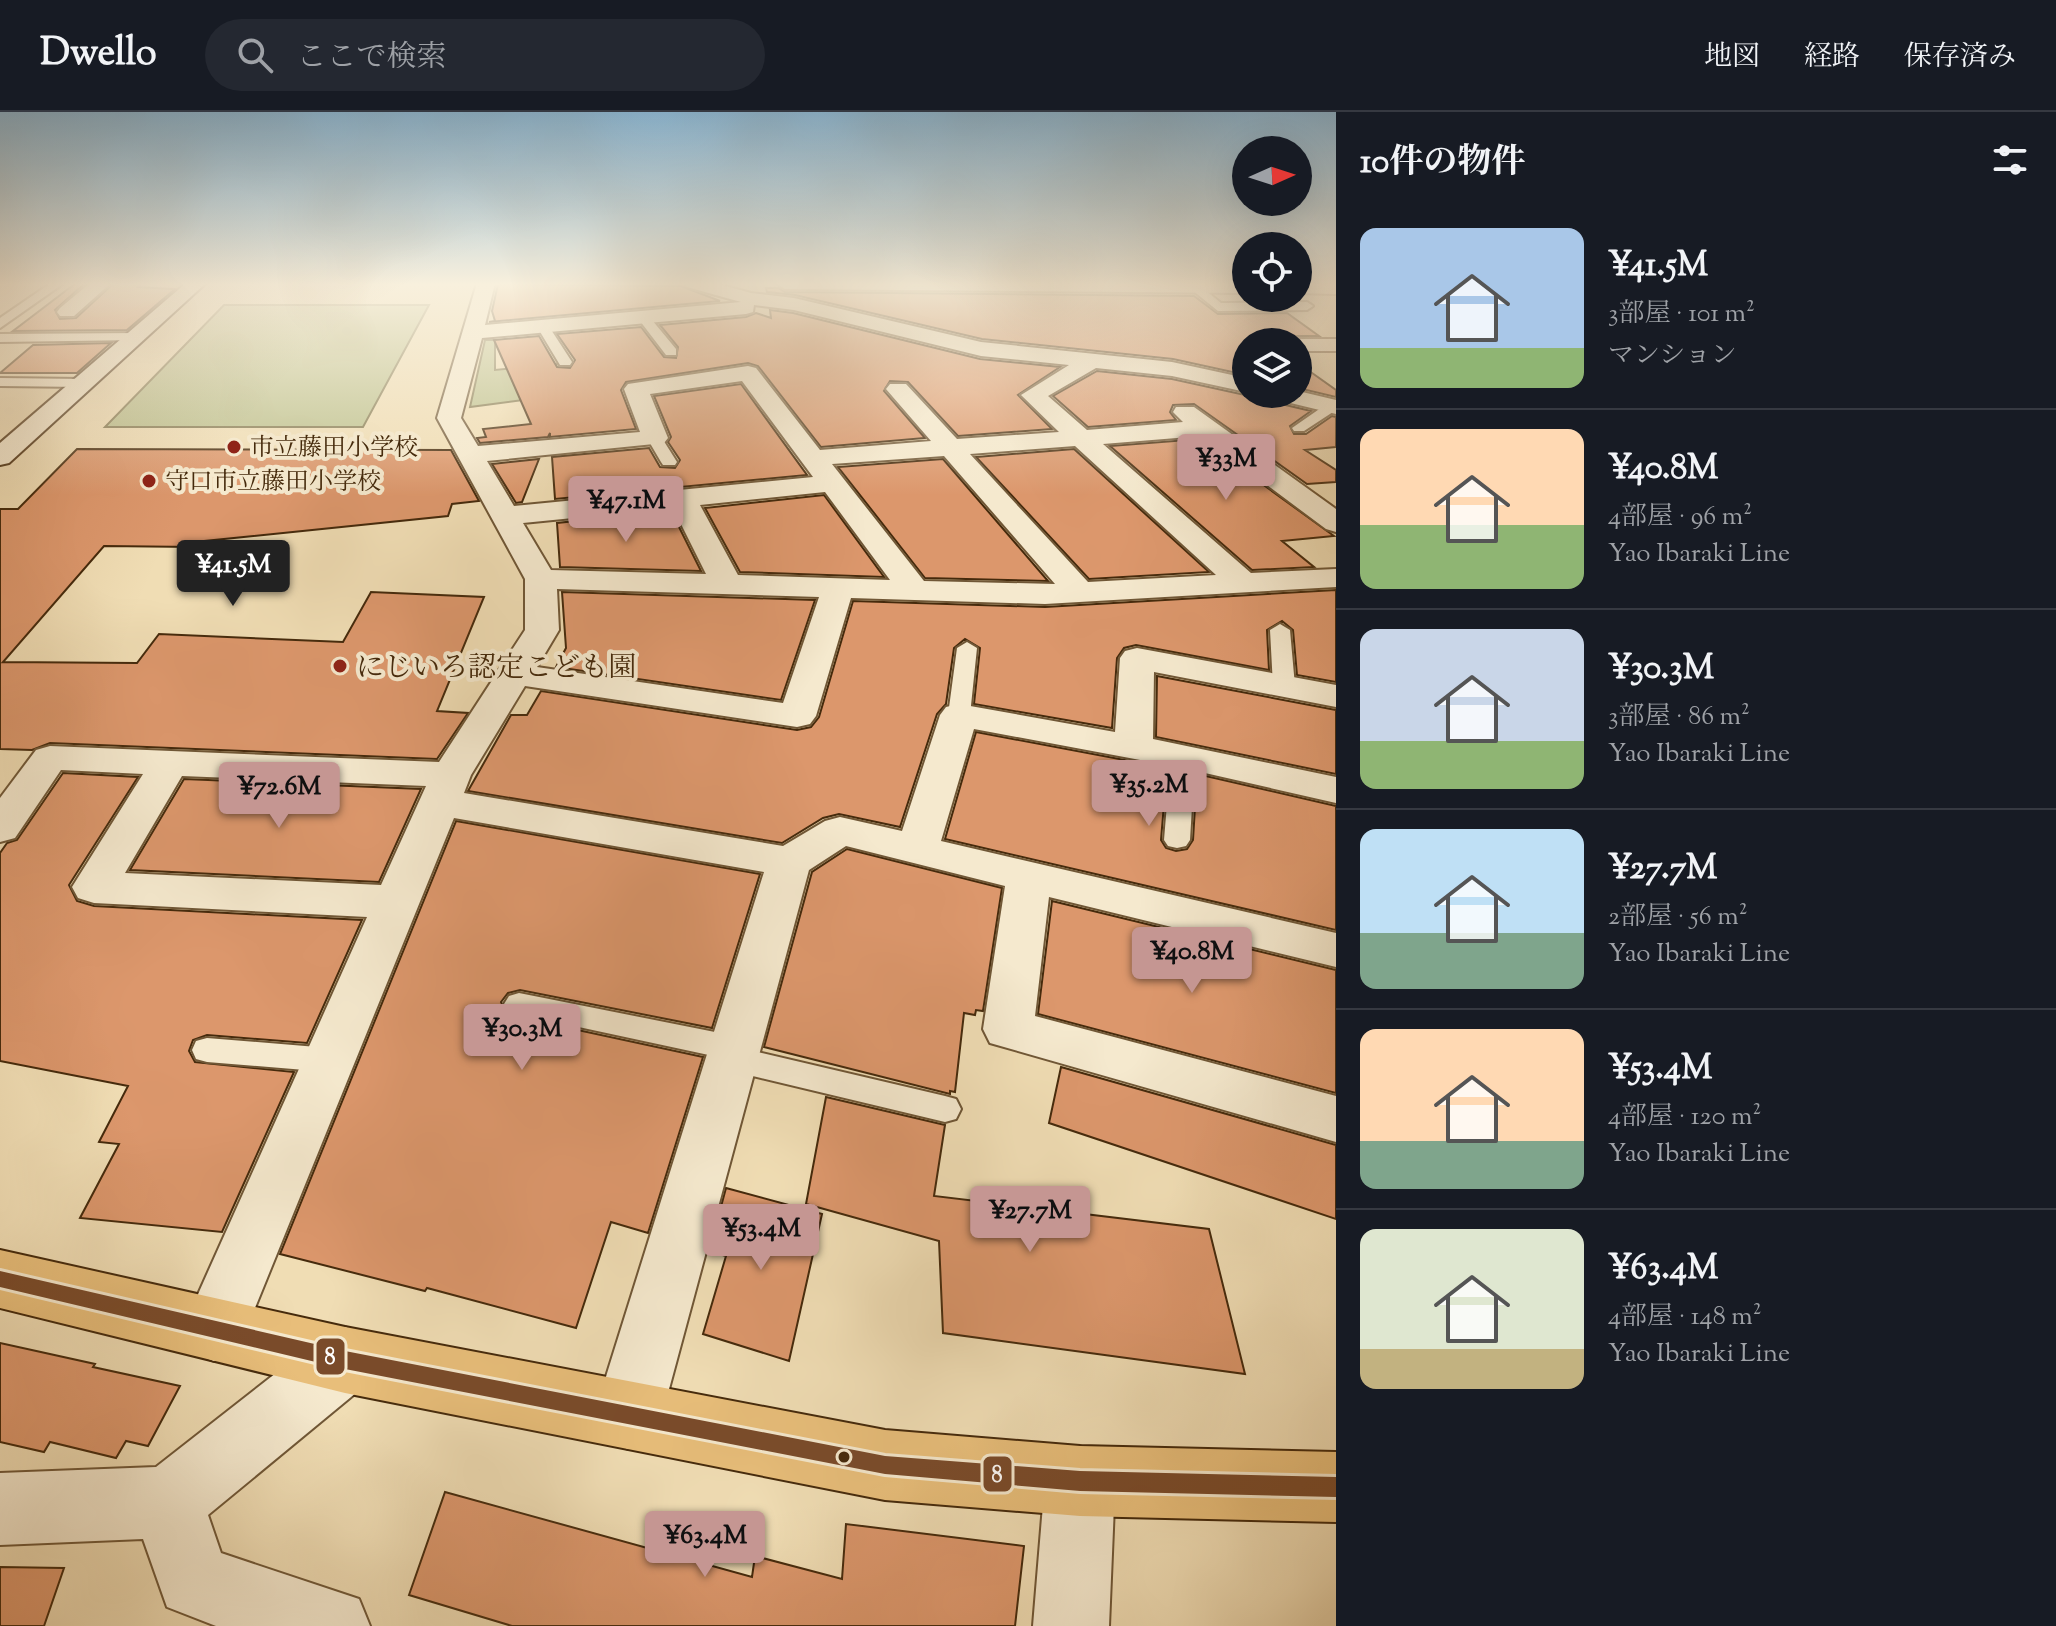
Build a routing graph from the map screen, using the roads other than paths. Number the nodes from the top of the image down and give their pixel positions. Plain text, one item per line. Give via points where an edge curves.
1 (117, 354) edge
2 (467, 354) edge
3 (560, 354) edge
4 (1034, 354) edge
5 (1095, 359) junction
6 (565, 362) dead end
7 (1172, 369) junction
8 (1232, 371) edge
9 (1215, 378) junction
10 (0, 382) edge
11 (1232, 382) edge
12 (84, 383) junction
13 (898, 389) dead end
14 (1312, 402) edge
15 (1334, 407) edge
16 (1207, 428) junction
17 (1299, 428) dead end
18 (655, 438) junction
19 (1080, 438) junction
20 (951, 448) junction
21 (470, 455) junction
22 (0, 457) edge
23 (813, 458) junction
24 (669, 462) dead end
25 (832, 483) junction
26 (682, 498) junction
27 (505, 516) junction
28 (1336, 523) edge
29 (541, 579) junction
30 (1332, 581) edge
31 (1243, 583) junction
32 (727, 585) junction
33 (838, 588) junction
34 (915, 591) junction
35 (1080, 592) junction
36 (1280, 630) dead end
37 (967, 648) dead end
38 (514, 674) junction
39 (1284, 686) junction
40 (1336, 696) edge
41 (959, 715) junction
42 (1134, 747) junction
43 (1183, 756) junction
44 (170, 763) junction
45 (445, 788) junction
46 (1336, 790) edge
47 (0, 828) edge
48 (1177, 840) dead end
49 (917, 850) junction
50 (789, 862) junction
51 (1029, 877) junction
52 (396, 902) junction
53 (1336, 950) edge
54 (519, 1004) dead end
55 (207, 1050) dead end
56 (733, 1053) junction
57 (329, 1060) junction
58 (945, 1109) dead end
59 (1336, 1119) edge
60 (0, 1279) edge
61 (214, 1330) junction
62 (345, 1360) junction
63 (628, 1415) junction
64 (1080, 1481) junction
65 (1336, 1487) edge
66 (168, 1502) junction
67 (0, 1509) edge
68 (332, 1626) edge
69 (1071, 1626) edge

1 - 12 street
2 - 21 street via 449,418
3 - 6 lane
4 - 5 street
5 - 7 street
5 - 19 street via 1033,395
7 - 8 street
7 - 9 street
9 - 11 street
9 - 16 street via 1171,402
10 - 12 lane
12 - 22 street
13 - 20 street
14 - 15 street
15 - 17 lane
16 - 19 street
16 - 28 street
18 - 21 street
18 - 23 street via 636,389 748,373
18 - 24 lane
19 - 20 street
19 - 31 street
20 - 23 street
20 - 35 street
21 - 27 street
23 - 25 street
25 - 26 street
25 - 34 street
26 - 27 street
26 - 32 street
27 - 29 street
29 - 32 street
29 - 38 street via 542,630
30 - 31 street
31 - 35 street
32 - 33 street
33 - 34 street
33 - 38 street via 797,716
34 - 35 street
36 - 39 lane
37 - 41 lane
38 - 45 street
39 - 40 street
39 - 42 street via 1137,658
41 - 42 street
41 - 49 street
42 - 43 street
43 - 46 street
43 - 48 lane
44 - 45 street
44 - 47 street via 50,758
44 - 52 street via 94,887
45 - 50 street
45 - 52 street
49 - 50 street via 840,831
49 - 51 street
50 - 56 street
51 - 53 street
51 - 59 street via 1008,1029
52 - 57 street
54 - 56 lane
55 - 57 lane
56 - 58 lane
56 - 63 street
57 - 61 street
60 - 61 main road
61 - 62 main road
62 - 63 main road
62 - 66 street
63 - 64 main road via 885,1465
64 - 65 main road
64 - 69 street
66 - 67 street
66 - 68 street via 193,1581

